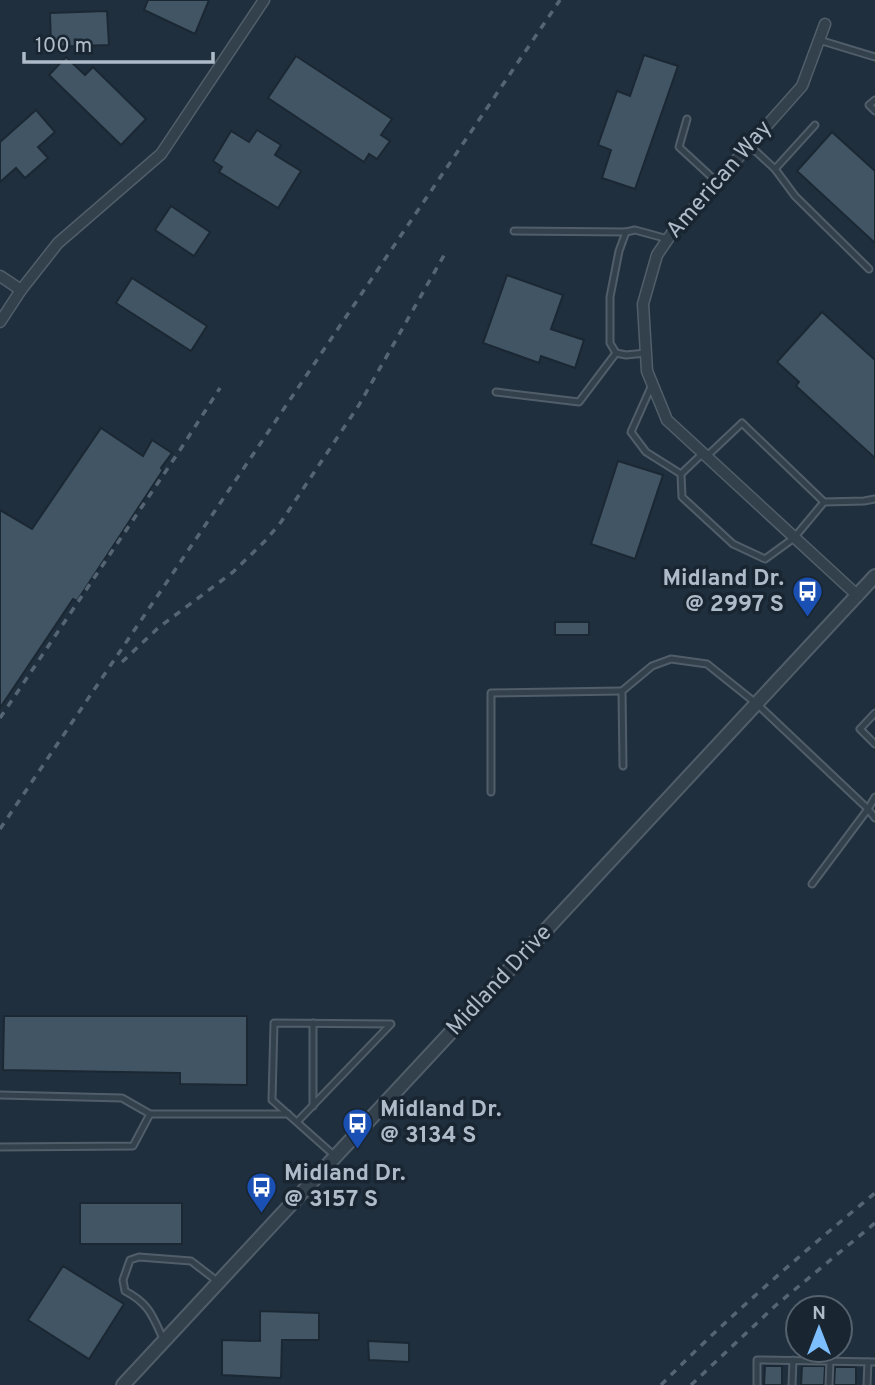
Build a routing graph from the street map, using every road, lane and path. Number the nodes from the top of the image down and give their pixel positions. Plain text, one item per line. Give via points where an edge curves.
1 (264, 0) edge
2 (825, 24) dead end
3 (819, 40) junction
4 (875, 57) edge
5 (875, 100) edge
6 (875, 111) edge
7 (687, 119) dead end
8 (815, 125) dead end
9 (749, 145) junction
10 (775, 169) junction
11 (717, 182) junction
12 (514, 231) dead end
13 (626, 232) junction
14 (668, 239) junction
15 (869, 269) dead end
16 (0, 276) edge
17 (21, 290) junction
18 (0, 322) edge
19 (616, 353) junction
20 (646, 353) junction
21 (652, 385) junction
22 (496, 391) dead end
23 (705, 455) junction
24 (681, 474) junction
25 (875, 499) edge
26 (824, 502) junction
27 (794, 537) junction
28 (875, 576) edge
29 (858, 596) junction
30 (622, 691) junction
31 (757, 705) junction
32 (875, 713) edge
33 (875, 744) edge
34 (623, 766) dead end
35 (491, 792) dead end
36 (875, 797) edge
37 (868, 809) junction
38 (875, 818) edge
39 (812, 884) dead end
40 (313, 1023) junction
41 (0, 1096) edge
42 (313, 1106) junction
43 (150, 1114) junction
44 (288, 1114) junction
45 (297, 1122) junction
46 (0, 1147) edge
47 (336, 1157) junction
48 (219, 1283) junction
49 (164, 1341) junction
50 (784, 1360) edge
51 (871, 1362) edge
52 (793, 1364) edge
53 (830, 1364) edge
54 (123, 1385) edge
55 (757, 1385) edge
56 (792, 1385) edge
57 (829, 1385) edge
58 (867, 1385) edge

1 - 17 street via 161,154 58,243
2 - 3 street, American Way
3 - 4 lane
3 - 9 street, American Way via 802,86
5 - 6 lane via 869,105
7 - 11 lane via 679,147
8 - 10 lane
9 - 10 lane
9 - 11 street, American Way
10 - 15 lane
11 - 14 street, American Way
12 - 13 lane
13 - 14 lane
13 - 19 lane via 610,297 610,343
14 - 20 street, American Way via 657,256 643,304
16 - 17 street
17 - 18 street
19 - 20 lane
19 - 22 lane via 579,402
20 - 21 street, American Way
21 - 23 street, American Way via 667,420
21 - 24 lane via 631,432 646,452
23 - 24 lane
23 - 26 lane via 742,423
23 - 27 street, American Way
24 - 27 lane via 682,497 733,544 765,559
25 - 26 lane
26 - 27 lane
27 - 29 street, American Way
28 - 29 street, Midland Drive
29 - 31 street, Midland Drive
30 - 31 lane via 652,666 671,659 707,664
30 - 34 lane
30 - 35 lane via 491,692
31 - 37 lane
31 - 47 street, Midland Drive
32 - 33 lane via 860,729
36 - 37 lane
37 - 38 lane
37 - 39 lane
40 - 42 lane
40 - 42 lane via 391,1024
40 - 44 lane via 274,1023 272,1100
41 - 43 lane via 122,1098
42 - 45 lane
43 - 44 lane
43 - 46 lane via 134,1146
44 - 45 lane
45 - 47 lane
47 - 48 street, Midland Drive
48 - 49 street, Midland Drive
48 - 49 lane via 191,1261 130,1260 123,1280 125,1291 149,1309
49 - 54 street, Midland Drive
50 - 55 lane via 757,1360
51 - 58 lane
52 - 56 lane
53 - 57 lane

